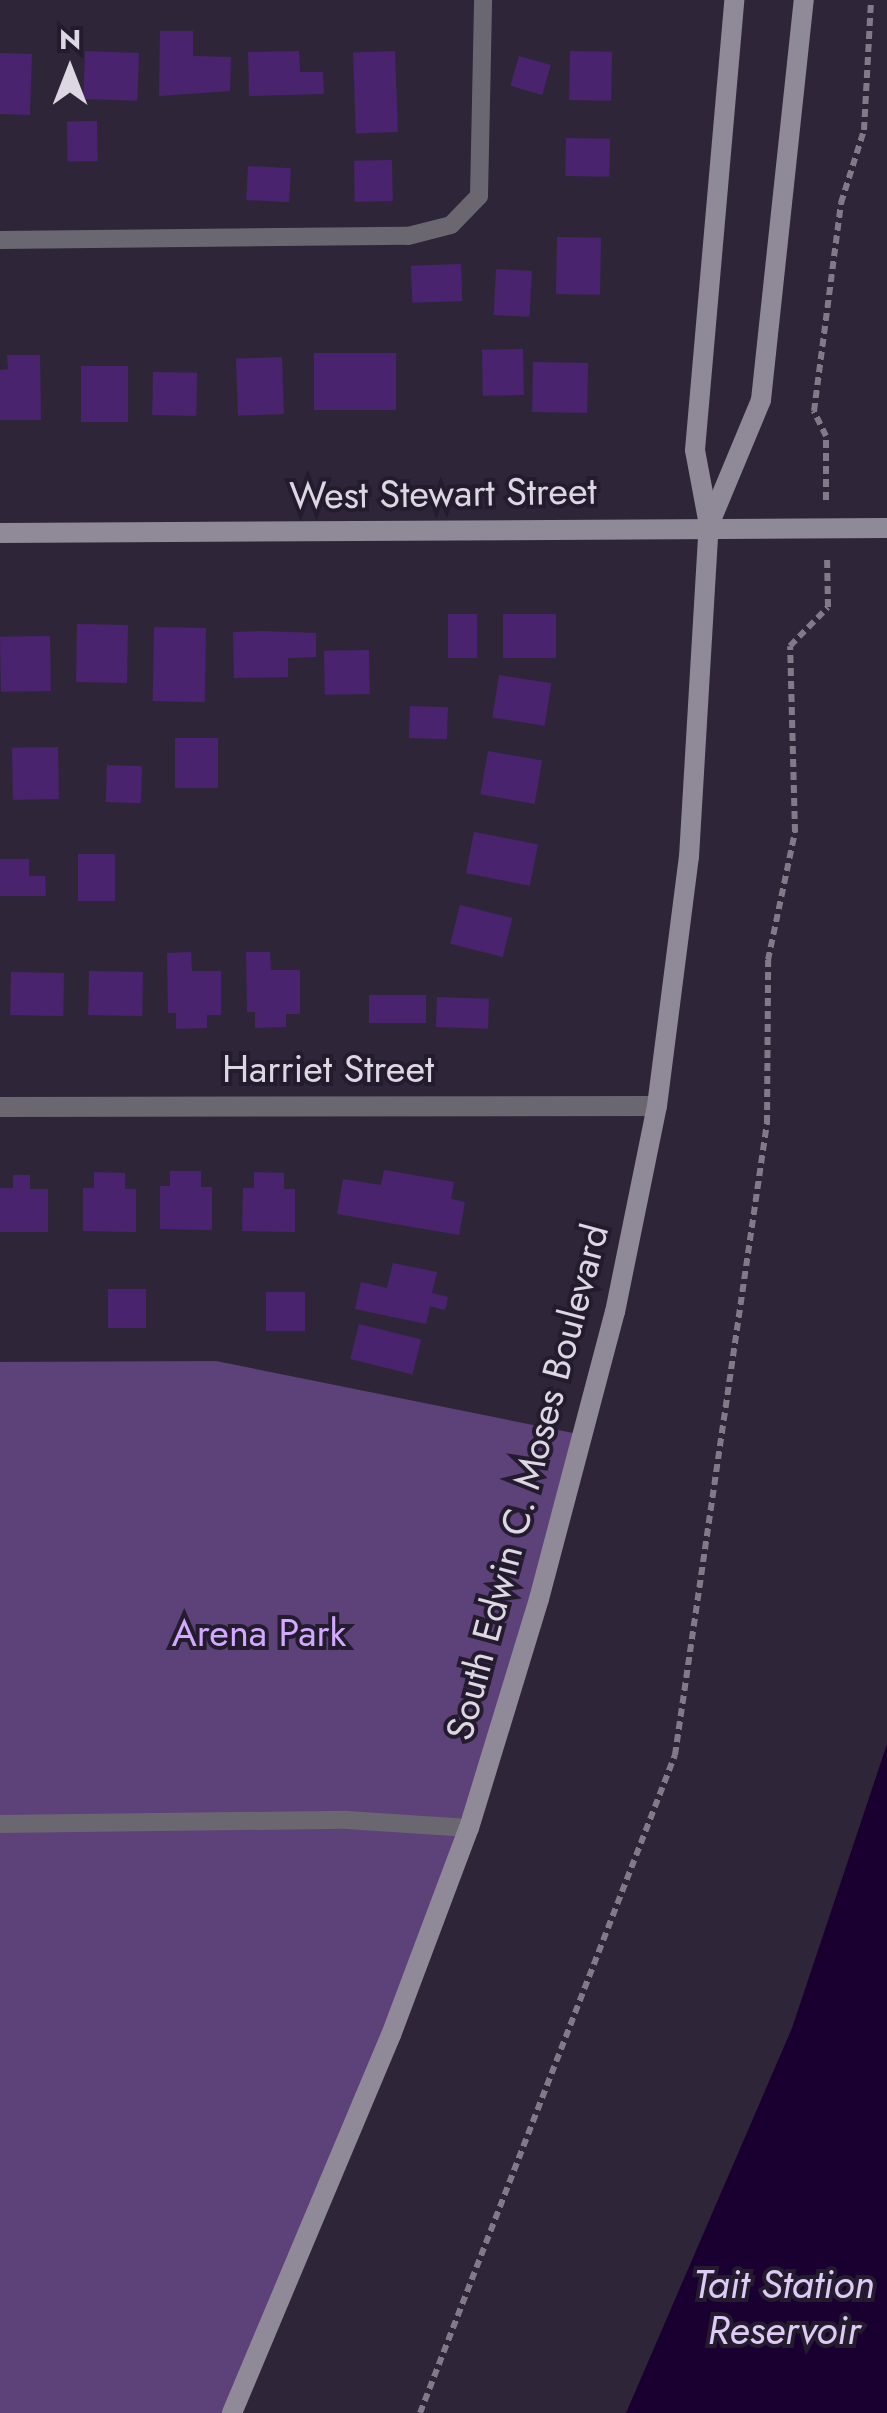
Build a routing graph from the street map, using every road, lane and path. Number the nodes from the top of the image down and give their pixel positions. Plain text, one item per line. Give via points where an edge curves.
1 (483, 0) edge
2 (734, 0) edge
3 (804, 0) edge
4 (871, 0) edge
5 (0, 240) edge
6 (710, 524) junction
7 (832, 528) junction
8 (887, 528) edge
9 (0, 533) edge
10 (657, 1106) junction
11 (0, 1107) edge
12 (0, 1824) edge
13 (469, 1828) junction
14 (232, 2413) edge
15 (420, 2413) edge

1 - 5 lane via 479,196 452,225 408,236
2 - 6 main road, South Edwin C. Moses Boulevard via 695,450
3 - 6 main road, South Edwin C. Moses Boulevard via 760,400
4 - 7 path via 864,130 841,203 814,411 826,436
6 - 7 main road, West Stewart Street
6 - 9 main road, West Stewart Street
6 - 10 main road, South Edwin C. Moses Boulevard via 689,857
7 - 8 main road, West Stewart Street
7 - 15 path via 828,607 790,646 796,832 768,960 768,1123 674,1754
10 - 11 street, Harriet Street
10 - 13 main road, South Edwin C. Moses Boulevard via 610,1329 540,1599
12 - 13 lane via 347,1820
13 - 14 main road, South Edwin C. Moses Boulevard via 391,2035

